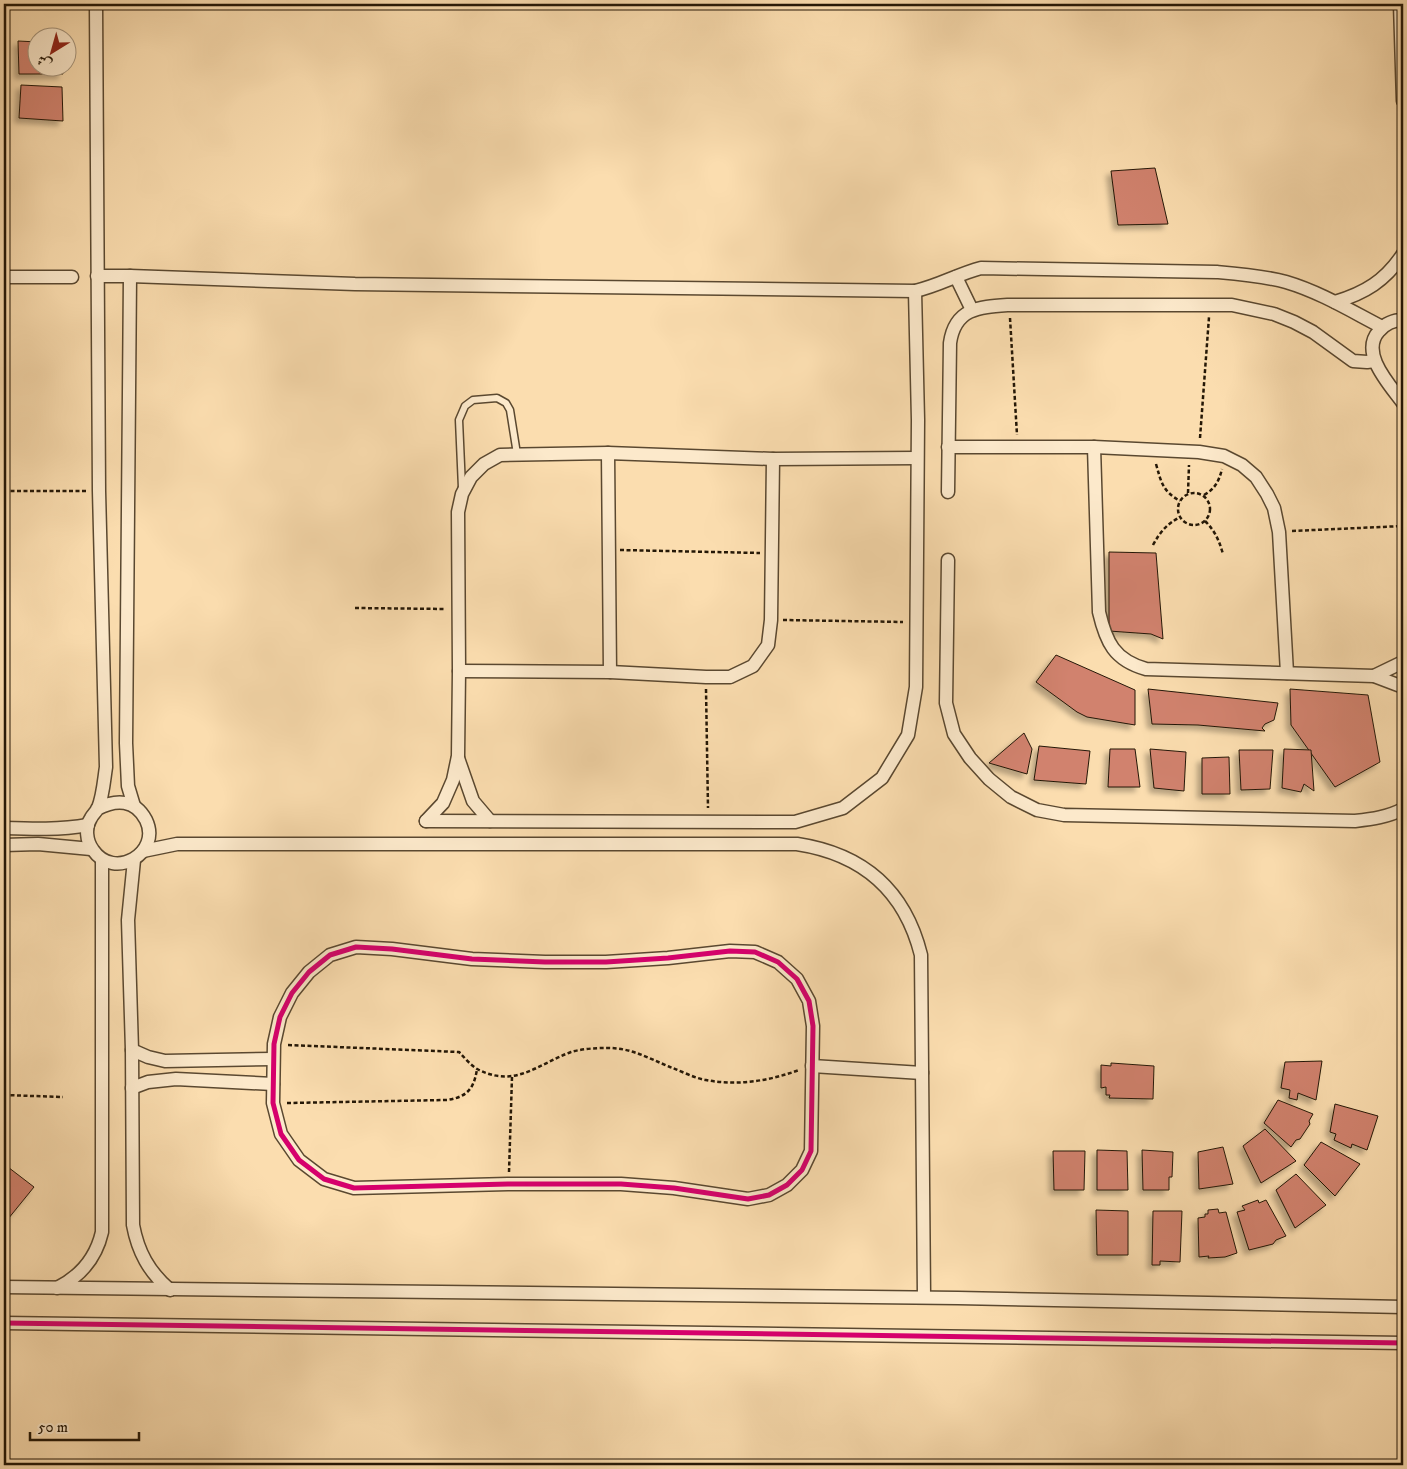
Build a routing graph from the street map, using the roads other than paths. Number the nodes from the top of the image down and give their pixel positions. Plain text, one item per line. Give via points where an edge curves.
1 (96, 4) edge
2 (1400, 4) edge
3 (1403, 101) edge
4 (1403, 254) edge
5 (72, 276) dead end
6 (97, 276) junction
7 (130, 276) junction
8 (4, 277) edge
9 (956, 277) junction
10 (915, 291) junction
11 (1335, 302) junction
12 (972, 310) junction
13 (1401, 317) edge
14 (1382, 327) junction
15 (1374, 361) junction
16 (1403, 404) edge
17 (948, 447) junction
18 (1094, 447) junction
19 (608, 453) junction
20 (517, 454) junction
21 (917, 458) junction
22 (773, 459) junction
23 (948, 492) dead end
24 (462, 494) junction
25 (948, 560) dead end
26 (1403, 662) edge
27 (460, 671) junction
28 (610, 672) junction
29 (1287, 673) junction
30 (1374, 676) junction
31 (1403, 687) edge
32 (458, 756) junction
33 (134, 806) junction
34 (1403, 809) edge
35 (97, 810) junction
36 (490, 822) junction
37 (88, 825) junction
38 (4, 828) edge
39 (21, 829) junction
40 (4, 844) edge
41 (22, 844) junction
42 (91, 849) junction
43 (139, 856) junction
44 (102, 860) junction
45 (132, 1050) junction
46 (273, 1059) junction
47 (812, 1066) junction
48 (922, 1073) junction
49 (273, 1084) junction
50 (132, 1088) junction
51 (4, 1287) edge
52 (57, 1288) junction
53 (170, 1290) junction
54 (924, 1297) junction
55 (1403, 1307) edge
56 (4, 1323) edge
57 (1403, 1343) edge

1 - 6 street
2 - 3 street
4 - 11 street via 1378,283
5 - 8 street
6 - 7 street
6 - 35 street via 106,767
7 - 10 street via 355,284
7 - 33 street via 126,744 128,786
9 - 10 street
9 - 11 street via 981,268 1217,272 1287,283
9 - 12 street
10 - 21 street
11 - 14 street
12 - 15 street via 1009,305 1232,304 1274,314 1313,332 1353,361
12 - 17 street via 959,320 951,335
13 - 14 street
14 - 15 street via 1373,343
15 - 16 street
17 - 18 street
17 - 23 street
18 - 29 street via 1224,456 1242,464 1256,478 1274,508 1278,532
18 - 29 street via 1099,612 1104,631 1119,656 1146,669
19 - 20 street
19 - 22 street
19 - 28 street
20 - 24 street via 500,454 484,464
20 - 24 lane via 506,403 497,398 472,400 465,406 459,420
21 - 22 street
21 - 36 street via 916,687 908,736 882,778 843,808 796,822
22 - 28 street via 771,620 768,645 753,666 730,676
24 - 27 street via 458,512
25 - 34 street via 946,704 954,734 970,758 1011,797 1036,810 1064,815 1355,820 1373,819
26 - 30 street
27 - 28 street
27 - 32 street
29 - 30 street
30 - 31 street
32 - 36 street via 473,801
32 - 36 street via 453,780 443,803 426,821
33 - 35 street via 108,803
33 - 43 street via 149,826 149,839
35 - 37 street
37 - 39 street
37 - 42 street
38 - 39 street
39 - 41 street
40 - 41 street
41 - 42 street
42 - 44 street
43 - 44 street via 124,864
43 - 45 street via 128,920
43 - 48 street via 169,845 195,844 789,844 829,851 858,864 884,884 911,924 920,955
44 - 52 street via 102,1232 96,1251 84,1269
45 - 46 street via 165,1061
45 - 50 street
46 - 47 street via 280,1018 292,993 309,972 330,955 356,947 472,959 545,962 624,961 730,951 755,952 778,962 797,979 809,1001 813,1026
46 - 49 street
47 - 48 street
47 - 49 street via 812,1151 802,1170 787,1185 768,1195 748,1199 621,1184 354,1188 324,1179 299,1160 281,1134 273,1103
48 - 54 street
49 - 50 street via 176,1079 148,1082
50 - 53 street via 135,1237 151,1271
51 - 52 street
52 - 53 street
53 - 54 street
54 - 55 street
56 - 57 street

